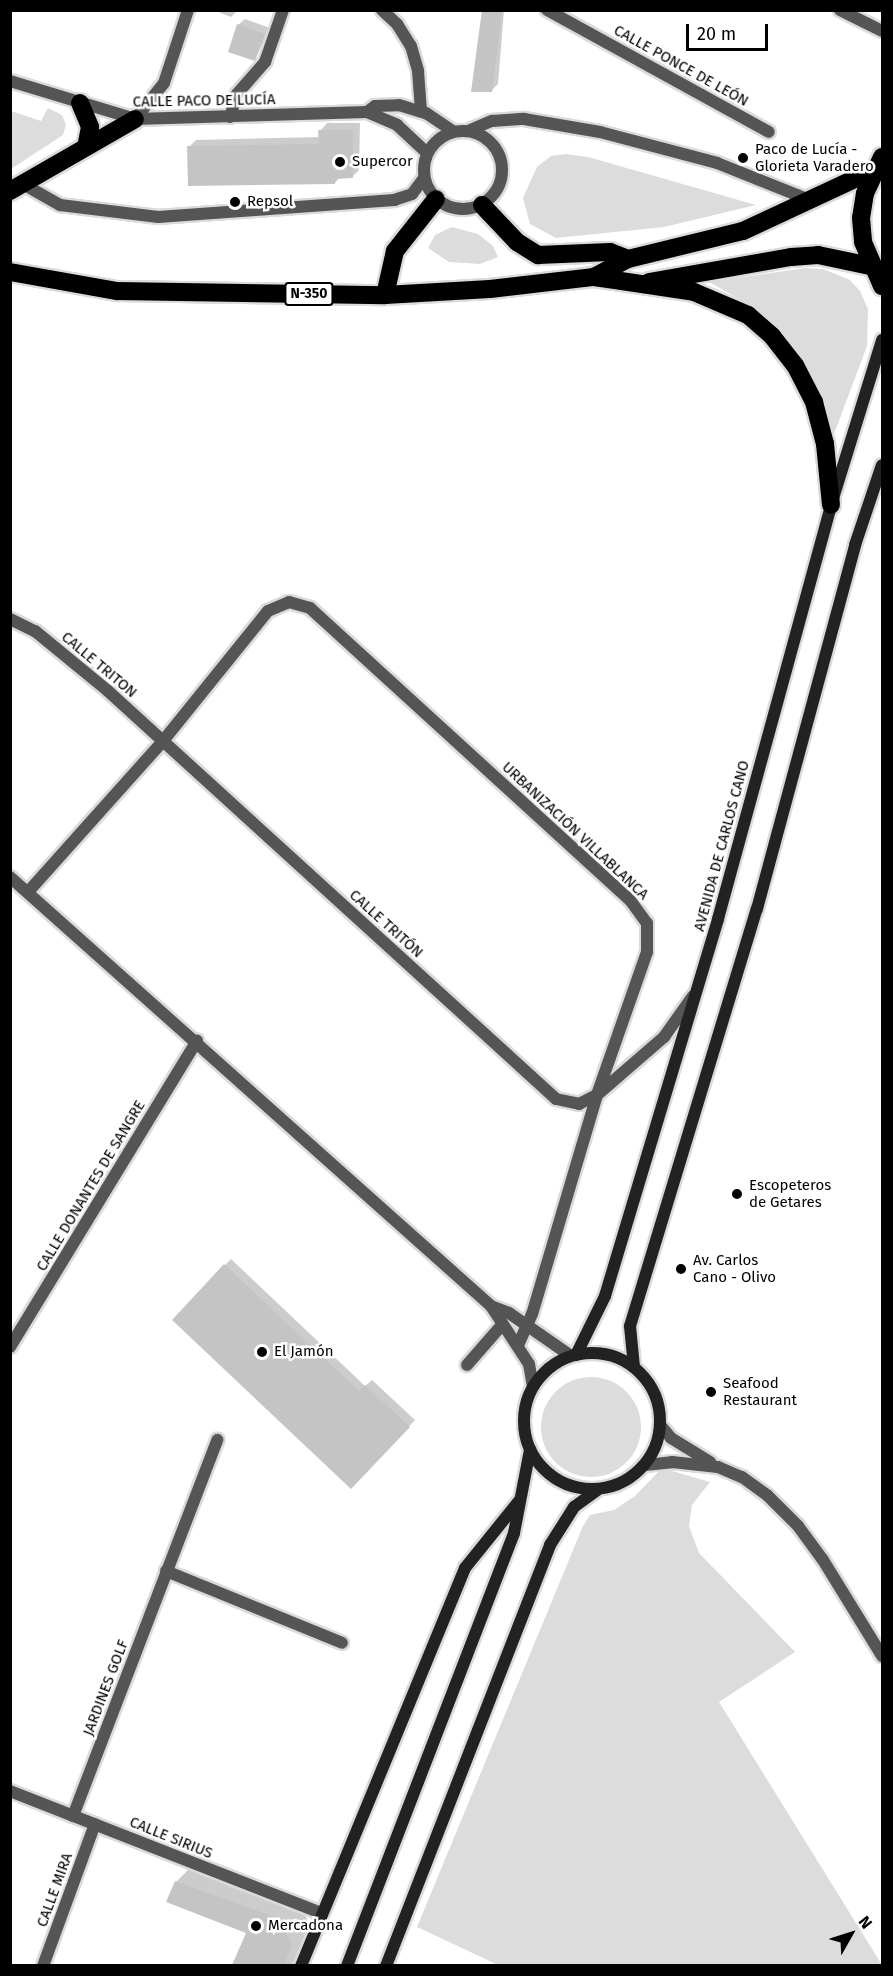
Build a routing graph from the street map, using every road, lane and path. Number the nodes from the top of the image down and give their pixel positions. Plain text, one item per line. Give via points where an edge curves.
1 (188, 10) edge
2 (283, 10) edge
3 (382, 10) edge
4 (547, 10) edge
5 (840, 10) edge
6 (882, 31) edge
7 (10, 81) edge
8 (80, 103) junction
9 (421, 111) junction
10 (367, 112) junction
11 (230, 117) junction
12 (135, 119) junction
13 (453, 131) junction
14 (468, 131) junction
15 (769, 132) dead end
16 (86, 147) junction
17 (427, 153) junction
18 (878, 164) edge
19 (424, 178) junction
20 (17, 187) edge
21 (436, 199) junction
22 (813, 202) junction
23 (482, 205) junction
24 (628, 259) junction
25 (870, 266) junction
26 (15, 271) edge
27 (594, 277) junction
28 (633, 286) junction
29 (882, 286) edge
30 (385, 294) junction
31 (882, 339) edge
32 (882, 465) edge
33 (831, 505) junction
34 (10, 619) edge
35 (163, 741) junction
36 (10, 878) edge
37 (28, 892) junction
38 (696, 991) junction
39 (197, 1041) junction
40 (597, 1095) junction
41 (491, 1306) junction
42 (501, 1326) junction
43 (526, 1326) junction
44 (518, 1345) junction
45 (10, 1347) edge
46 (574, 1356) junction
47 (467, 1365) dead end
48 (634, 1368) junction
49 (533, 1386) junction
50 (661, 1425) junction
51 (217, 1440) dead end
52 (530, 1450) junction
53 (645, 1465) junction
54 (718, 1467) junction
55 (597, 1490) junction
56 (520, 1500) junction
57 (166, 1571) junction
58 (342, 1643) dead end
59 (882, 1656) edge
60 (10, 1791) edge
61 (73, 1816) junction
62 (95, 1824) junction
63 (321, 1913) junction
64 (44, 1965) edge
65 (301, 1965) edge
66 (347, 1965) edge
67 (386, 1965) edge

1 - 12 street via 164,83
2 - 11 street via 265,62 237,94
3 - 9 street via 411,46 418,71
4 - 15 street, CALLE PONCE DE LEÓN
5 - 6 street
7 - 8 street, CALLE PACO DE LUCÍA
8 - 12 street, CALLE PACO DE LUCÍA
8 - 16 highway via 90,127
9 - 10 street, CALLE PACO DE LUCÍA via 388,103
9 - 13 street, CALLE PACO DE LUCÍA
10 - 11 street, CALLE PACO DE LUCÍA
10 - 17 street, CALLE PACO DE LUCÍA via 397,125
11 - 12 street, CALLE PACO DE LUCÍA
12 - 16 highway
13 - 14 street
13 - 17 street via 433,143
14 - 22 street via 492,121 524,119 600,132 717,163
14 - 23 street via 490,141 502,162 499,187
16 - 20 highway
17 - 19 street
18 - 22 highway, N-350
18 - 25 highway, N-350 via 861,218
19 - 20 street via 412,194 394,200 158,217 60,205
19 - 21 street
21 - 23 street via 458,209
21 - 30 highway via 395,251
22 - 24 highway, N-350 via 743,231
23 - 24 highway via 517,242 538,255 610,252
24 - 27 highway, N-350
25 - 28 highway, N-350 via 818,255 791,257
25 - 29 highway, N-350
26 - 30 highway, N-350 via 117,291
27 - 28 highway, N-350
27 - 30 highway, N-350 via 490,289
28 - 33 highway via 694,292 720,301 748,315 772,336 795,365 814,402 825,444
31 - 33 street, AVENIDA DE CARLOS CANO
32 - 48 street via 855,545 757,909 630,1326
33 - 38 street, AVENIDA DE CARLOS CANO
34 - 35 street, CALLE TRITON via 35,631
35 - 37 street, URBANIZACIÓN VILLABLANCA
35 - 40 street, CALLE TRITÓN via 556,1099 579,1104
35 - 40 street, URBANIZACIÓN VILLABLANCA via 268,611 289,602 310,608 640,910 647,923 647,952
36 - 37 street
37 - 39 street
38 - 40 street via 664,1037
38 - 46 street, AVENIDA DE CARLOS CANO via 604,1296
39 - 41 street
39 - 45 street, CALLE DONANTES DE SANGRE
40 - 43 street, URBANIZACIÓN VILLABLANCA
41 - 42 street
41 - 43 street
42 - 44 street
42 - 47 street
43 - 44 street, URBANIZACIÓN VILLABLANCA
43 - 46 street
44 - 49 street via 529,1364
46 - 48 street via 604,1354
46 - 49 street via 556,1363
48 - 50 street via 654,1393
49 - 52 street via 524,1417
50 - 53 street via 658,1442
50 - 54 street via 677,1442
51 - 57 street, JARDINES GOLF
52 - 55 street via 538,1464 564,1484
52 - 56 street
53 - 54 street via 672,1462
53 - 55 street via 628,1480
54 - 59 street via 742,1477 767,1495 798,1526
55 - 67 street via 574,1507 550,1545
56 - 63 street via 465,1568
56 - 66 street via 514,1533
57 - 58 street
57 - 61 street, JARDINES GOLF
60 - 61 street, CALLE SIRIUS
61 - 62 street, CALLE SIRIUS
62 - 63 street, CALLE SIRIUS
62 - 64 street, CALLE MIRA
63 - 65 street

